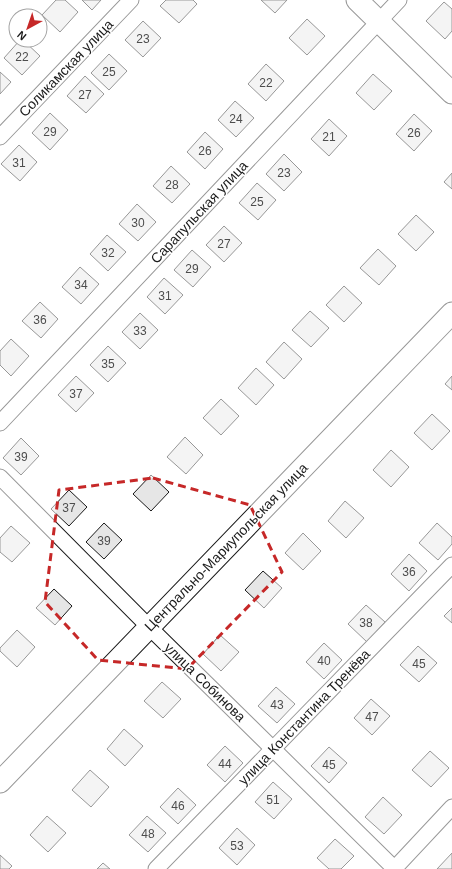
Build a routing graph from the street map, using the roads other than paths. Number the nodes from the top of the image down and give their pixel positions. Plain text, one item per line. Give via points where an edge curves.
1 (131, 0) edge
2 (357, 0) edge
3 (399, 0) edge
4 (378, 21) junction
5 (452, 93) edge
6 (0, 137) edge
7 (452, 313) edge
8 (0, 423) edge
9 (0, 477) edge
10 (452, 565) edge
11 (149, 627) junction
12 (273, 748) junction
13 (0, 782) edge
14 (452, 807) edge
15 (156, 869) edge
16 (394, 869) edge

1 - 6 street, Соликамская улица
2 - 4 street
3 - 4 street, Сарапульская улица
4 - 5 street
4 - 8 street, Сарапульская улица
7 - 11 street, Центрально-Мариупольская улица
9 - 11 street, улица Собинова
10 - 12 street, улица Константина Тренёва
11 - 12 street, улица Собинова
11 - 13 street, Центрально-Мариупольская улица
12 - 15 street, улица Константина Тренёва
12 - 16 street, улица Собинова
14 - 16 street

